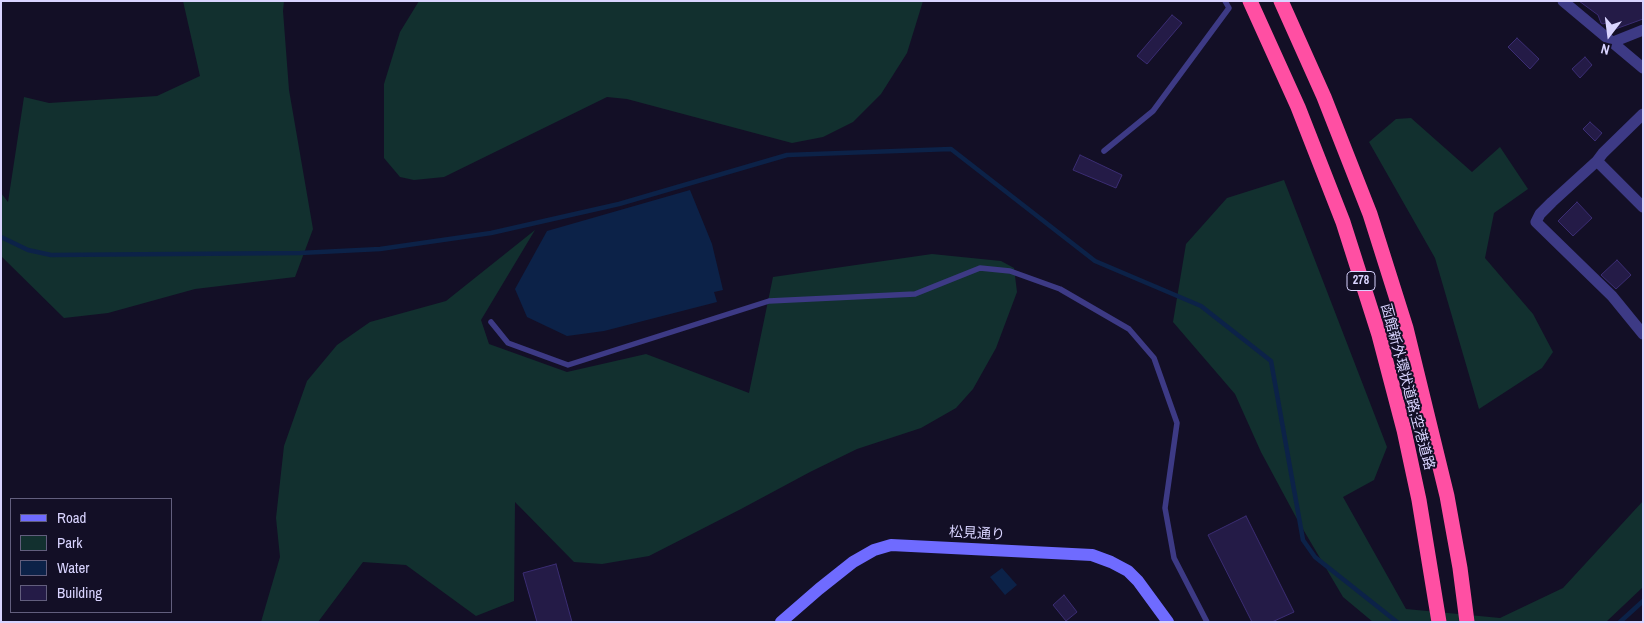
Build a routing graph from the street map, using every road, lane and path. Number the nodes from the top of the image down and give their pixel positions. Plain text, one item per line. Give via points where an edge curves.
1 (1225, 1) edge
2 (1250, 1) edge
3 (1281, 1) edge
4 (1563, 1) edge
5 (1643, 30) edge
6 (1613, 42) junction
7 (1643, 68) edge
8 (1643, 114) edge
9 (1104, 152) dead end
10 (1597, 161) junction
11 (1643, 207) edge
12 (491, 322) dead end
13 (1643, 334) edge
14 (781, 622) edge
15 (1168, 622) edge
16 (1207, 622) edge
17 (1438, 622) edge
18 (1467, 622) edge

1 - 9 lane via 1229,8 1153,111
2 - 17 highway, 函館新外環状道路;空港道路 / 278 via 1298,107 1343,222 1379,335 1419,500
3 - 18 highway, 函館新外環状道路;空港道路 / 278 via 1324,97 1370,214 1400,309 1447,496
4 - 6 street
5 - 6 street
6 - 7 street
8 - 10 street
10 - 11 street
10 - 13 street via 1540,214 1536,222 1612,296
12 - 16 lane via 508,343 568,365 769,302 915,294 980,268 1010,271 1060,289 1129,329 1154,358 1177,423 1165,508 1174,558
14 - 15 street, 松見通り via 853,562 891,545 1092,555 1128,571

